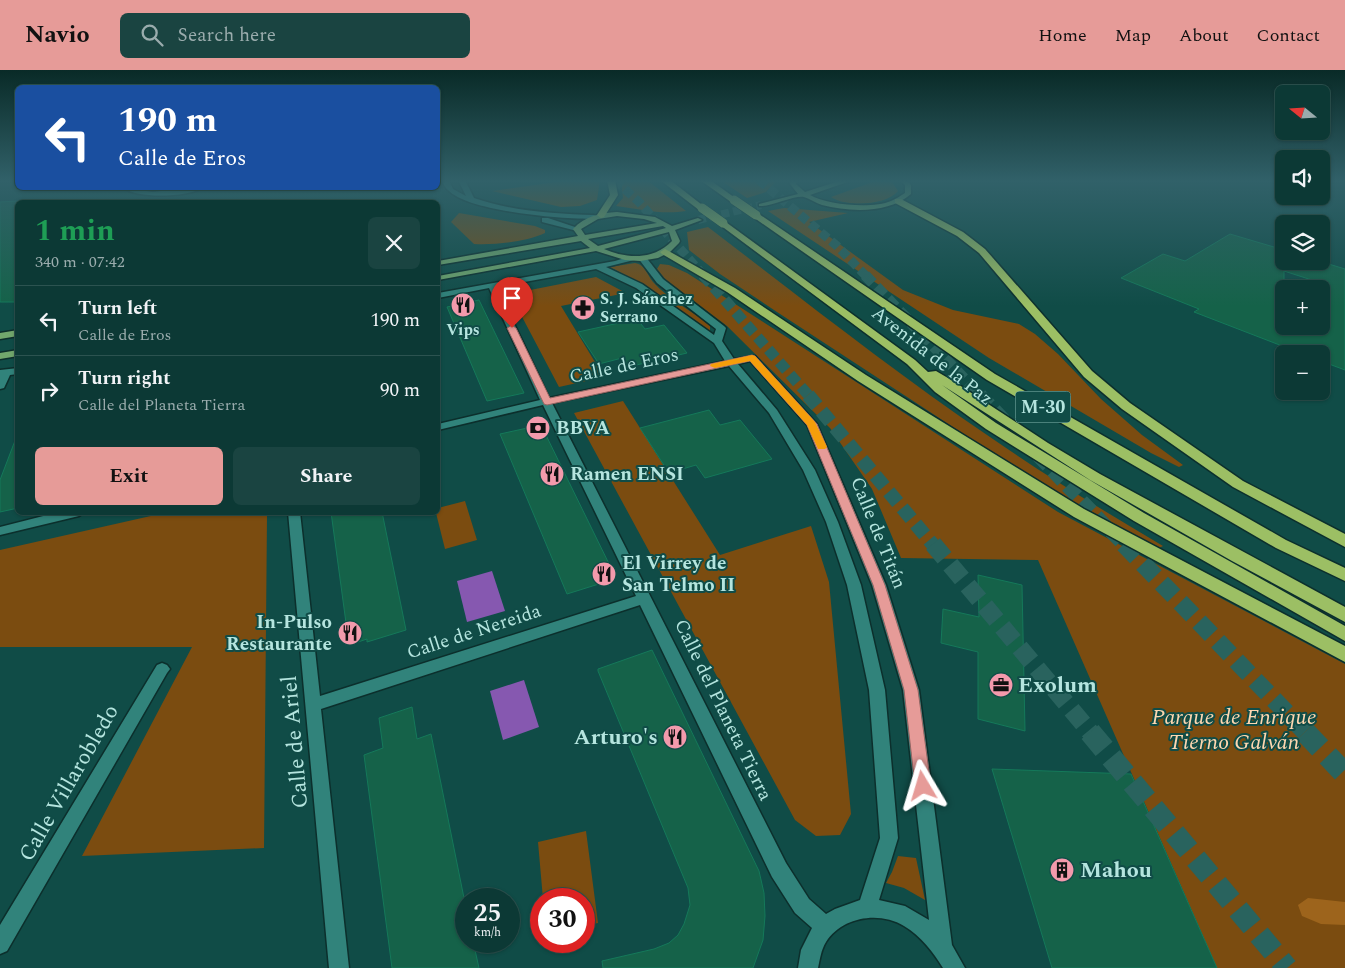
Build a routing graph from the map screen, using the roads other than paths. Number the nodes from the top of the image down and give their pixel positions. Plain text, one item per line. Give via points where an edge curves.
1 (552, 222) edge
2 (585, 222) edge
3 (659, 222) edge
4 (689, 222) tunnel mouth
5 (721, 222) edge
6 (775, 222) edge
7 (936, 222) edge
8 (665, 224) junction
9 (680, 224) junction
10 (577, 229) junction
11 (672, 229) junction
12 (580, 237) junction
13 (596, 249) junction
14 (665, 252) junction
15 (631, 258) junction
16 (642, 258) junction
17 (440, 263) edge
18 (598, 266) junction
19 (440, 278) edge
20 (492, 286) junction
21 (440, 295) edge
22 (15, 334) edge
23 (0, 336) edge
24 (718, 341) junction
25 (15, 354) edge
26 (0, 356) edge
27 (731, 362) junction
28 (911, 362) junction
29 (15, 371) edge
30 (2, 373) edge
31 (0, 386) edge
32 (547, 402) junction
33 (440, 427) edge
34 (67, 515) edge
35 (294, 515) edge
36 (0, 531) edge
37 (1345, 541) edge
38 (1345, 575) edge
39 (645, 598) junction
40 (1345, 615) edge
41 (1345, 634) edge
42 (1345, 655) edge
43 (162, 669) dead end
44 (314, 704) junction
45 (867, 908) junction
46 (826, 927) junction
47 (0, 944) edge
48 (942, 946) junction
49 (339, 968) edge
50 (808, 968) edge
51 (955, 968) edge

1 - 10 street
2 - 10 main road
3 - 8 main road
4 - 9 main road
5 - 28 highway, Avenida de la Paz / M-30, bridge
6 - 38 highway, Avenida de la Paz / M-30 via 991,378 1281,544
7 - 37 highway via 960,234 982,251 1088,374 1126,406 1238,484
8 - 9 main road
8 - 11 main road
8 - 12 main road
9 - 11 main road
10 - 12 main road
11 - 13 main road
11 - 14 main road via 676,241 673,248
12 - 13 main road
12 - 17 main road
13 - 15 main road
13 - 19 main road
14 - 16 main road
14 - 42 highway via 731,290 862,378 1079,513
15 - 16 main road
15 - 18 street
16 - 24 street, Calle de Titán via 660,281 721,328
18 - 20 street
18 - 24 street, Calle de Titán via 639,286
20 - 21 street
20 - 32 street, Calle del Planeta Tierra
22 - 23 main road
24 - 27 street, Calle de Titán
25 - 26 main road
27 - 32 street, Calle de Eros
27 - 45 street, Calle de Titán via 773,412 809,470 854,585 877,690 888,838
27 - 48 street, Calle de Titán via 752,358 812,424 879,585 911,690
28 - 40 highway via 1138,501
28 - 41 highway, Avenida de la Paz / M-30 via 939,389 991,426 1139,517
29 - 30 street
30 - 31 street
32 - 33 street, Calle de Eros
32 - 39 street, Calle del Planeta Tierra
34 - 36 street
35 - 44 street, Calle de Ariel
39 - 44 street, Calle de Nereida
39 - 46 street, Calle del Planeta Tierra via 779,870 802,906
43 - 47 street, Calle Villarobledo
44 - 49 street, Calle de Ariel
45 - 46 street via 845,914
45 - 48 street via 887,909 906,917 925,929
46 - 50 street via 815,942
48 - 51 street

